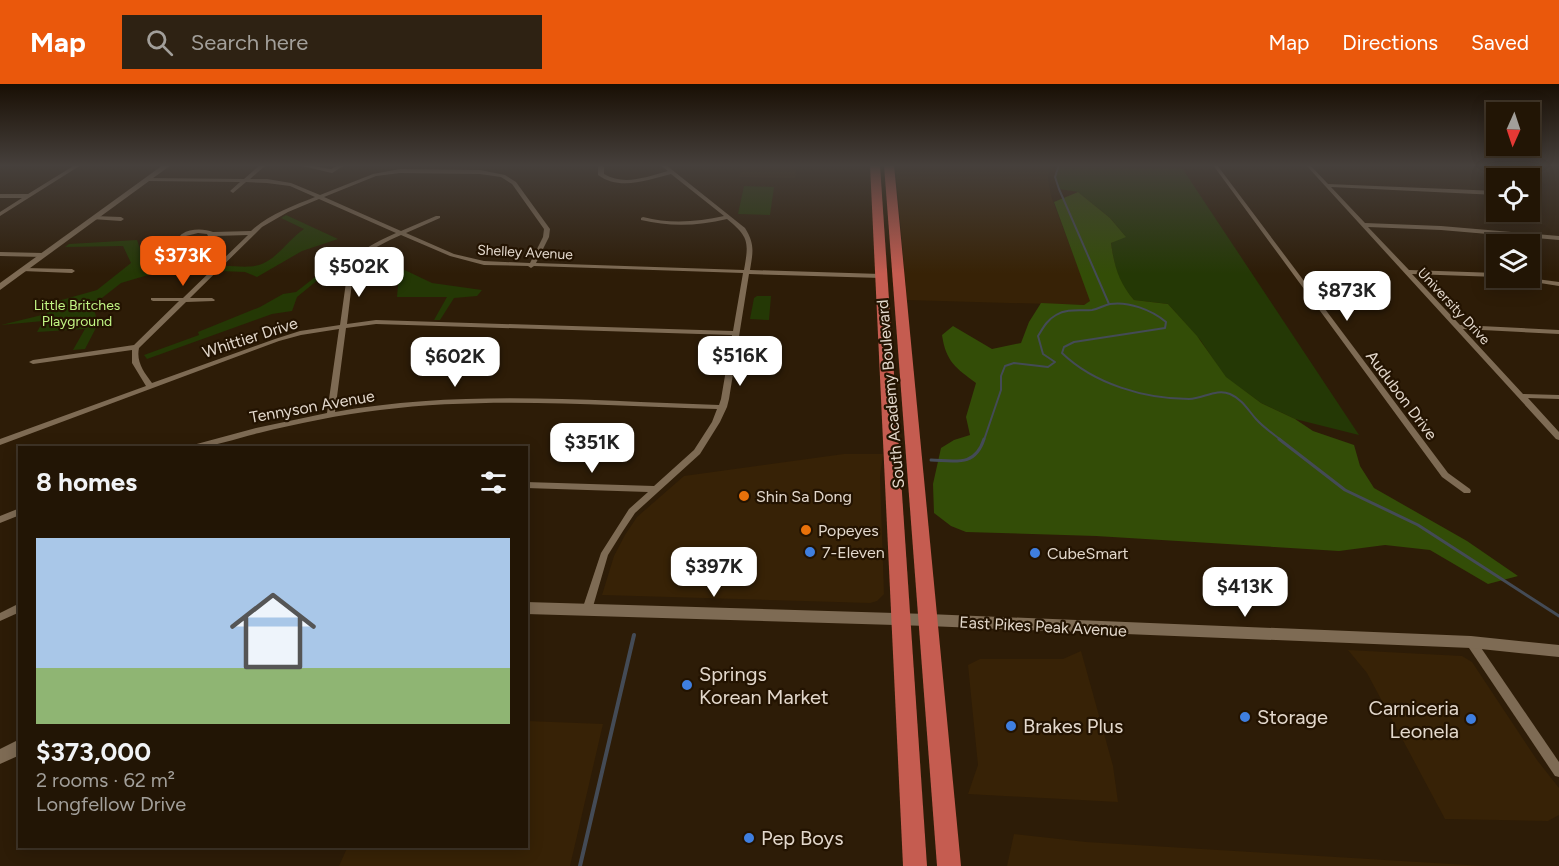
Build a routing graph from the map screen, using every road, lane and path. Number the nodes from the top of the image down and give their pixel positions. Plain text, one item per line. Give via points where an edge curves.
1 (20, 201) edge
2 (116, 201) edge
3 (310, 201) edge
4 (331, 201) edge
5 (527, 201) edge
6 (708, 201) edge
7 (877, 201) edge
8 (892, 201) edge
9 (1242, 201) edge
10 (1342, 201) edge
11 (0, 214) edge
12 (538, 216) junction
13 (438, 217) dead end
14 (728, 217) junction
15 (94, 218) junction
16 (121, 219) dead end
17 (526, 219) dead end
18 (643, 219) dead end
19 (1364, 225) junction
20 (252, 233) junction
21 (212, 234) junction
22 (403, 234) junction
23 (1559, 238) edge
24 (0, 254) edge
25 (43, 255) junction
26 (351, 266) junction
27 (531, 266) junction
28 (330, 268) dead end
29 (24, 270) junction
30 (72, 271) dead end
31 (746, 272) junction
32 (1406, 272) junction
33 (1486, 275) edge
34 (881, 276) junction
35 (1540, 281) edge
36 (1559, 284) edge
37 (0, 287) edge
38 (153, 299) dead end
39 (183, 300) junction
40 (212, 300) dead end
41 (343, 326) junction
42 (1457, 327) junction
43 (1559, 332) edge
44 (736, 333) junction
45 (136, 347) junction
46 (33, 362) dead end
47 (150, 386) junction
48 (1521, 396) junction
49 (1559, 397) edge
50 (723, 407) junction
51 (331, 415) junction
52 (1559, 437) edge
53 (0, 442) edge
54 (199, 446) edge
55 (528, 485) edge
56 (657, 489) junction
57 (1467, 490) dead end
58 (18, 512) edge
59 (0, 520) edge
60 (18, 608) edge
61 (528, 608) edge
62 (587, 610) junction
63 (0, 617) edge
64 (901, 620) junction
65 (928, 620) junction
66 (1472, 642) junction
67 (1559, 651) edge
68 (18, 747) edge
69 (0, 757) edge
70 (1559, 772) edge
71 (915, 866) edge
72 (949, 866) edge

1 - 11 street
2 - 15 main road
3 - 20 street via 278,215
4 - 22 street, Shelley Avenue
5 - 12 street
6 - 14 street
7 - 34 highway, South Academy Boulevard
8 - 65 highway, South Academy Boulevard
9 - 57 street, Audubon Drive via 1445,475
10 - 19 street, University Drive
12 - 17 street
12 - 27 street via 547,233
13 - 22 street
14 - 18 street via 692,223
14 - 31 street via 749,240
15 - 16 street
15 - 25 main road
19 - 23 street
19 - 32 street, University Drive
20 - 21 street
20 - 39 street
21 - 21 street via 196,244 179,242 193,232
22 - 26 street via 368,250
22 - 27 street, Shelley Avenue via 461,258
24 - 25 street
25 - 29 main road
26 - 28 street
26 - 41 street
27 - 31 street, Shelley Avenue
29 - 30 street
29 - 37 main road
31 - 34 street, Shelley Avenue
31 - 44 street
32 - 33 street
32 - 42 street, University Drive
34 - 64 highway, South Academy Boulevard
35 - 36 street
38 - 39 street
39 - 40 street
39 - 45 street
41 - 44 street, Whittier Drive via 376,322
41 - 47 street, Whittier Drive via 288,336
41 - 51 street
42 - 43 street
42 - 48 street, University Drive
44 - 50 street
45 - 46 street
45 - 47 street via 133,357
47 - 53 street, Whittier Drive
48 - 49 street
48 - 52 street, University Drive
50 - 51 street, Tennyson Avenue via 464,401
50 - 56 street via 697,452
51 - 54 street, Tennyson Avenue
55 - 56 street
56 - 62 street via 632,512 610,543
58 - 59 street
60 - 63 street
61 - 62 main road, East Pikes Peak Avenue
62 - 64 main road, East Pikes Peak Avenue
64 - 65 main road, East Pikes Peak Avenue
64 - 71 highway, South Academy Boulevard
65 - 66 main road, East Pikes Peak Avenue
65 - 72 highway, South Academy Boulevard
66 - 67 main road, East Pikes Peak Avenue
66 - 70 street
68 - 69 main road

